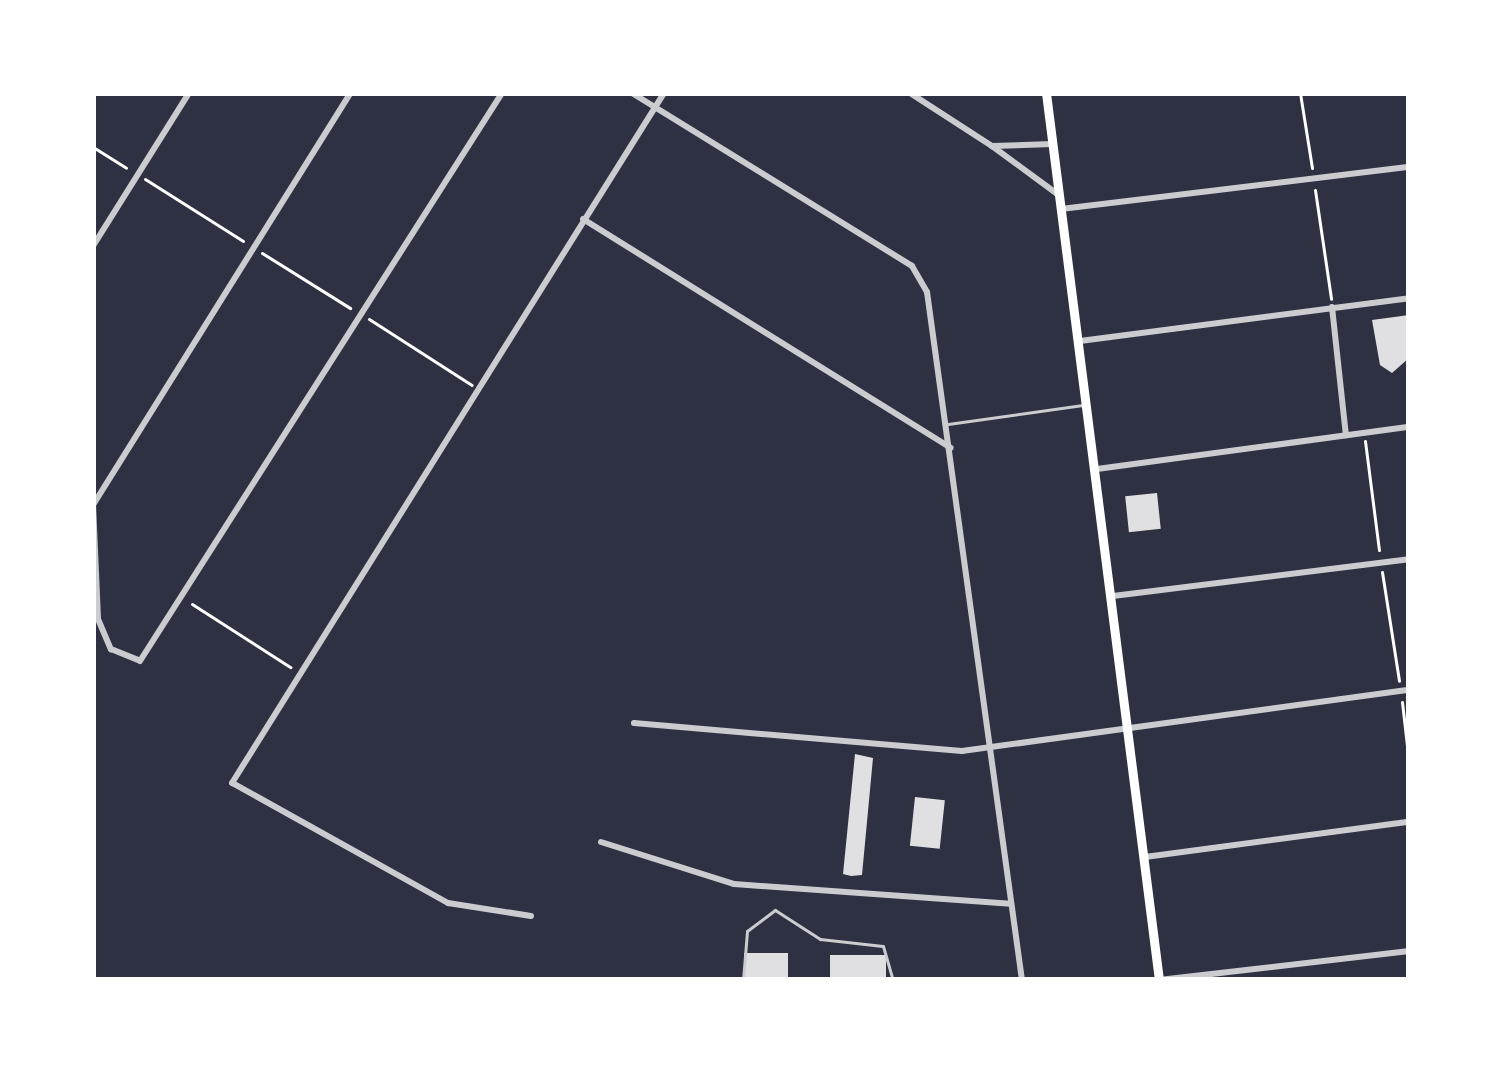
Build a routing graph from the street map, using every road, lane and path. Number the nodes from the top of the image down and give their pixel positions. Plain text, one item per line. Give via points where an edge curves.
1 (189, 93) edge
2 (350, 93) edge
3 (502, 93) edge
4 (632, 93) edge
5 (664, 93) edge
6 (910, 93) edge
7 (1046, 93) edge
8 (1300, 93) edge
9 (655, 107) junction
10 (1053, 144) junction
11 (992, 146) junction
12 (93, 147) edge
13 (1409, 167) edge
14 (136, 174) junction
15 (1313, 180) junction
16 (1060, 196) junction
17 (1061, 209) junction
18 (583, 219) junction
19 (93, 246) edge
20 (252, 247) junction
21 (1409, 298) edge
22 (1332, 307) junction
23 (361, 315) junction
24 (1080, 341) junction
25 (478, 389) junction
26 (1087, 405) junction
27 (948, 424) junction
28 (1409, 427) edge
29 (1364, 433) junction
30 (1346, 435) junction
31 (952, 448) junction
32 (1097, 469) junction
33 (93, 504) edge
34 (1409, 560) edge
35 (1381, 563) junction
36 (1113, 596) junction
37 (187, 600) junction
38 (302, 674) junction
39 (1405, 691) edge
40 (634, 723) dead end
41 (1129, 729) junction
42 (989, 748) junction
43 (1409, 763) edge
44 (1409, 822) edge
45 (602, 842) dead end
46 (1144, 858) junction
47 (1011, 904) junction
48 (531, 916) dead end
49 (1409, 951) edge
50 (743, 980) edge
51 (893, 980) edge
52 (1022, 980) edge
53 (1160, 980) edge

1 - 14 street
2 - 20 street
3 - 23 street
4 - 9 street
5 - 9 street
6 - 11 street
7 - 10 main road
8 - 15 path
9 - 18 street
9 - 27 street via 912,266 933,311
10 - 11 street
10 - 16 main road
11 - 16 street
12 - 14 path
13 - 15 street
14 - 19 street
14 - 20 path
15 - 17 street
15 - 22 path
16 - 17 main road
17 - 24 main road
18 - 25 street
18 - 31 street
20 - 23 path
20 - 33 street
21 - 22 street
22 - 24 street
22 - 30 street
23 - 25 path
23 - 37 street
24 - 26 main road
25 - 38 street
26 - 27 lane
26 - 32 main road
27 - 31 street
28 - 29 street
29 - 30 street
29 - 35 path
30 - 32 street
31 - 42 street
32 - 36 main road
33 - 37 street via 103,634 121,658 149,657
34 - 35 street
35 - 36 street
35 - 39 path
36 - 41 main road
37 - 38 path
38 - 48 street via 232,783 448,903
39 - 41 street
39 - 43 path
40 - 42 street
41 - 42 street
41 - 46 main road
42 - 47 street
44 - 46 street
45 - 47 street via 734,884
46 - 53 main road
47 - 52 street
49 - 53 street
50 - 51 lane via 747,931 776,910 820,939 883,946

